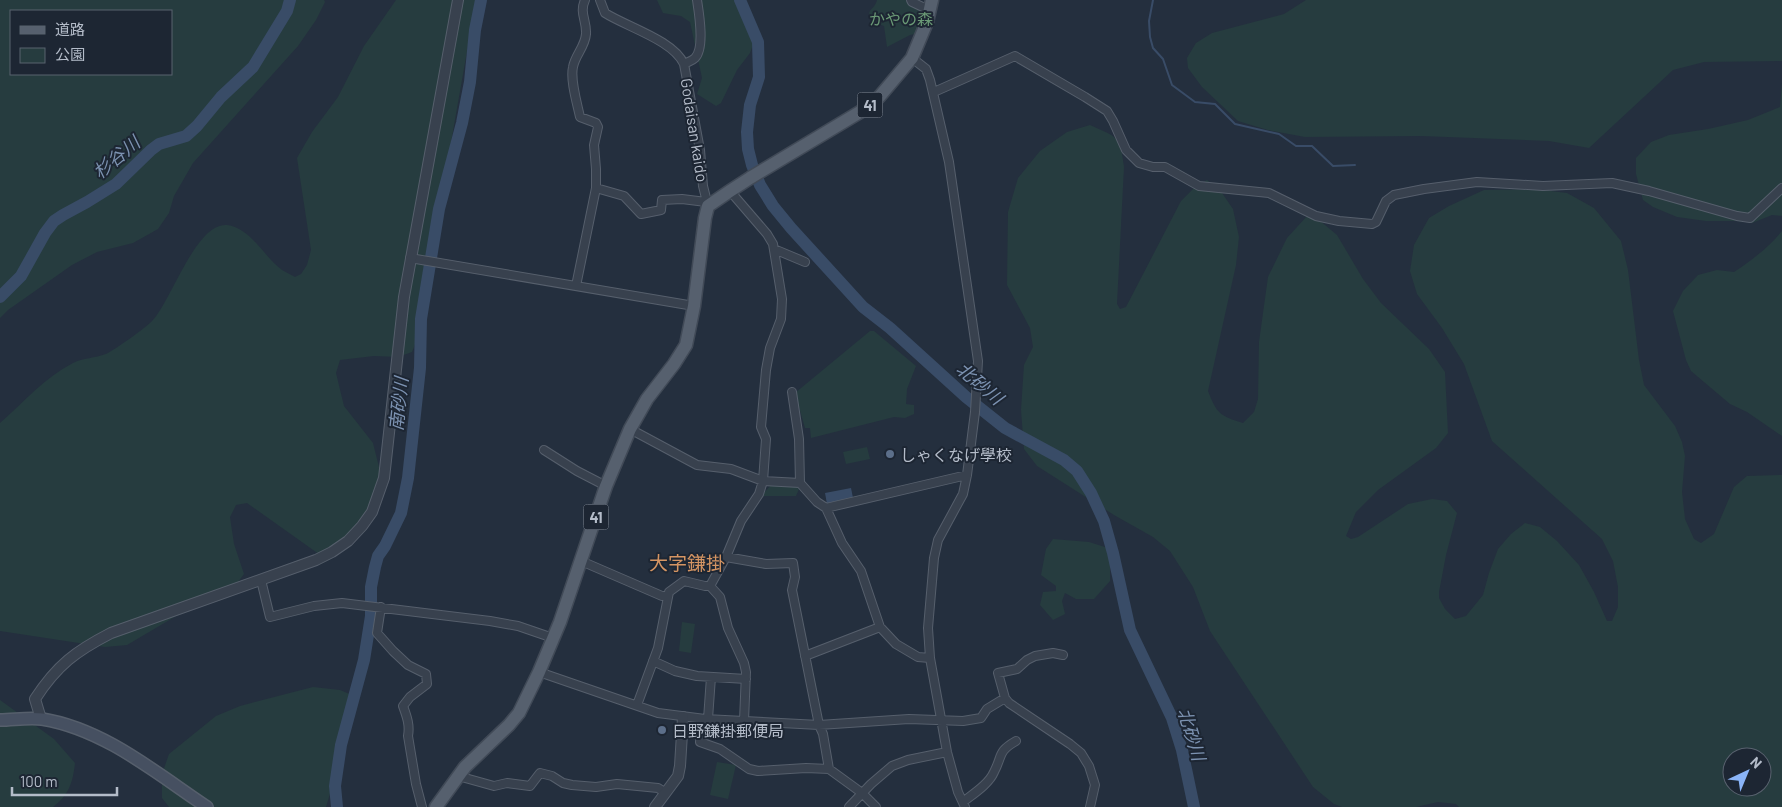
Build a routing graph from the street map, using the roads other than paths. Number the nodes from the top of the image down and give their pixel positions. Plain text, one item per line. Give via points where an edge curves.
1 (458, 0) edge
2 (585, 0) edge
3 (600, 0) edge
4 (697, 0) edge
5 (911, 0) edge
6 (931, 5) edge
7 (912, 58) junction
8 (684, 64) junction
9 (934, 92) junction
10 (596, 188) junction
11 (1782, 188) edge
12 (730, 191) junction
13 (707, 204) junction
14 (774, 248) junction
15 (410, 258) junction
16 (805, 262) dead end
17 (576, 286) junction
18 (694, 306) junction
19 (792, 392) dead end
20 (630, 429) junction
21 (544, 450) dead end
22 (967, 475) junction
23 (764, 481) junction
24 (800, 483) junction
25 (606, 486) junction
26 (826, 508) junction
27 (726, 557) junction
28 (581, 561) junction
29 (261, 580) junction
30 (710, 586) junction
31 (667, 596) junction
32 (380, 607) junction
33 (880, 627) junction
34 (553, 638) junction
35 (1063, 655) dead end
36 (804, 656) junction
37 (930, 658) junction
38 (653, 661) junction
39 (539, 672) junction
40 (711, 678) junction
41 (746, 679) junction
42 (1005, 698) junction
43 (637, 705) junction
44 (683, 716) junction
45 (41, 719) junction
46 (705, 719) junction
47 (0, 720) edge
48 (942, 720) junction
49 (744, 721) junction
50 (819, 726) junction
51 (1016, 741) dead end
52 (947, 752) junction
53 (829, 769) junction
54 (458, 776) junction
55 (666, 793) junction
56 (862, 793) junction
57 (964, 804) edge
58 (207, 807) edge
59 (422, 807) edge
60 (436, 807) edge
61 (656, 807) edge
62 (849, 807) edge
63 (876, 807) edge
64 (1090, 807) edge

1 - 15 street
2 - 10 street via 581,13 586,37 572,75 580,117 596,123 598,127 594,144
3 - 8 street via 605,13 651,35
4 - 8 street, Godaisan kaido via 699,50 695,58
5 - 6 street
6 - 7 main road, 41
7 - 9 street via 926,69
7 - 12 main road, 41 via 870,106
8 - 13 street, Godaisan kaido
9 - 11 street via 1015,56 1107,111 1126,150 1139,163 1165,167 1199,186 1269,193 1316,216 1349,222 1376,222 1386,201 1394,195 1477,182 1543,186 1612,183 1750,218
9 - 22 street via 949,162 978,361
10 - 13 street via 624,196 641,214 661,210 662,200 682,199
10 - 17 street
12 - 13 main road, 41
12 - 14 street via 767,234
13 - 18 main road, 41
14 - 16 street
14 - 23 street via 782,299 781,319 770,348 765,379 761,427 766,439
15 - 17 street
15 - 29 street via 384,478 372,512 348,541 332,552
17 - 18 street
18 - 20 main road, 41 via 686,345
19 - 24 street via 799,438
20 - 23 street via 689,462 731,469
20 - 25 main road, 41
21 - 25 street
22 - 26 street
22 - 37 street via 963,494 938,540 934,558 928,628
23 - 24 street
23 - 27 street via 737,528
24 - 26 street
25 - 28 main road, 41
26 - 33 street via 842,543 861,571
27 - 30 street
27 - 36 street via 766,564 793,563 795,577 792,590
28 - 31 street
28 - 34 main road, 41
29 - 32 street via 270,617 342,603
29 - 45 street via 88,645 48,679 35,699
30 - 31 street via 684,581
30 - 41 street via 722,602 728,628 744,663
31 - 38 street
32 - 34 street via 518,626
32 - 59 street via 377,633 408,665 426,674 427,684 403,706
33 - 36 street
33 - 37 street via 896,644 918,657
34 - 39 main road, 41
35 - 42 street via 1036,656 1017,669 998,673
36 - 50 street
37 - 48 street
38 - 40 street via 675,671
38 - 43 street
39 - 43 street
39 - 54 main road, 41 via 514,719
40 - 41 street
40 - 46 street
41 - 49 street
42 - 48 street via 987,709 981,718 963,722
42 - 64 street via 1081,753 1094,777
43 - 44 street via 658,713
44 - 46 street
44 - 55 street via 678,776
45 - 47 main road
45 - 58 main road via 72,727 119,748
46 - 49 street
46 - 53 street via 700,742 720,749 749,769
48 - 50 street via 909,719
48 - 52 street
49 - 50 street
50 - 53 street via 824,734
51 - 57 street via 1001,752 989,780
52 - 56 street via 892,766
52 - 57 street
53 - 56 street
54 - 55 street via 494,786 507,783 530,786 540,773 545,773 572,785 596,787 617,784 658,788
54 - 60 main road, 41
55 - 61 street
56 - 62 street
56 - 63 street

